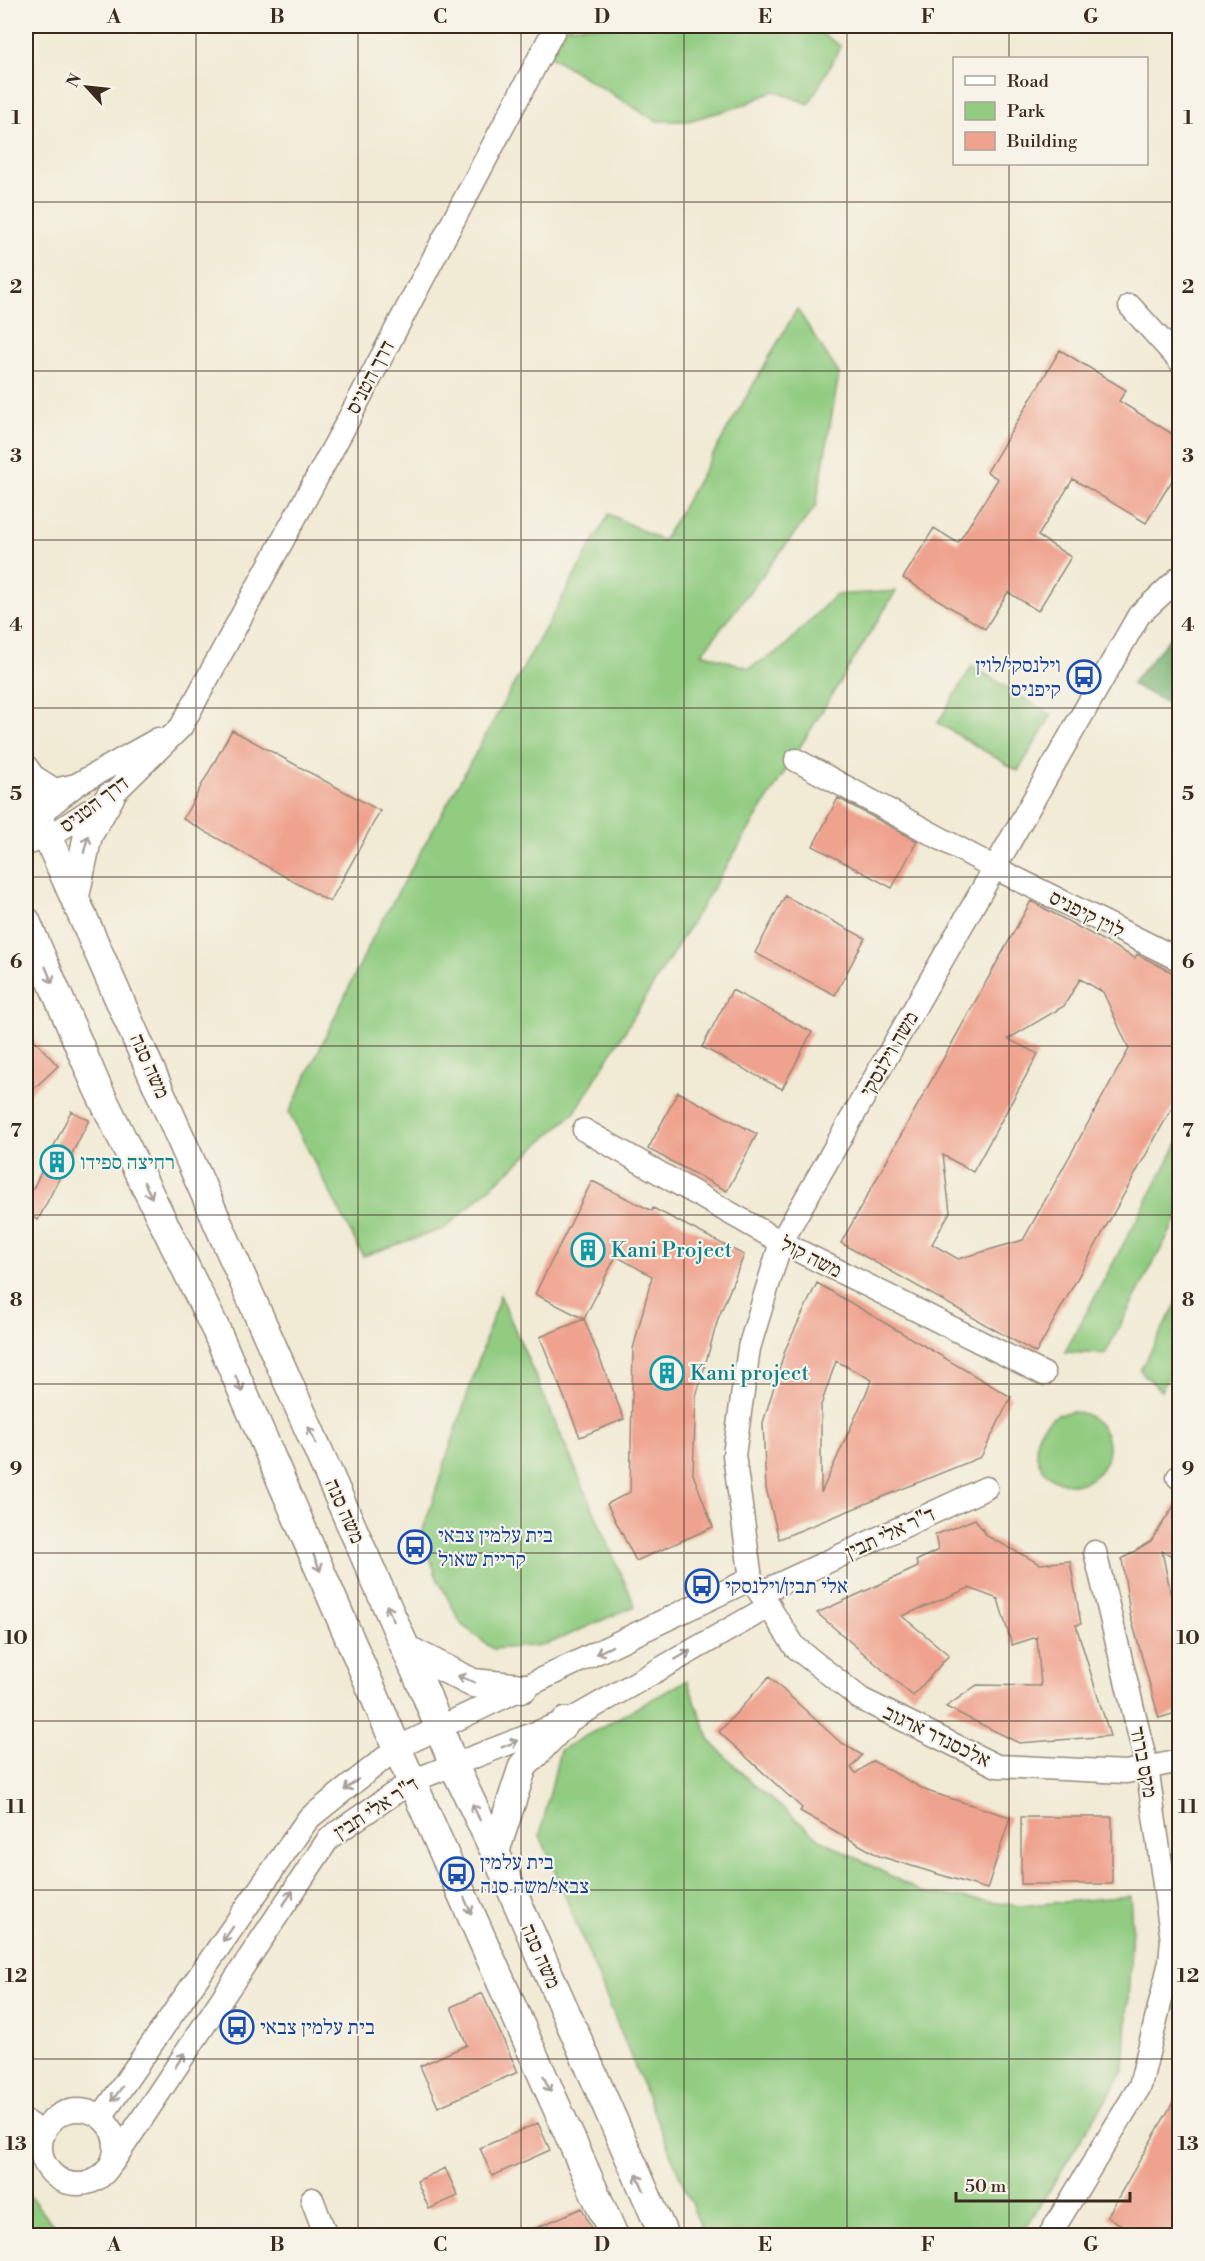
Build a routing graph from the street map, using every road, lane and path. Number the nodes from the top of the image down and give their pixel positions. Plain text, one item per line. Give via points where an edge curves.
1 (556, 26) edge
2 (1130, 306) dead end
3 (1179, 362) edge
4 (1179, 577) edge
5 (180, 727) junction
6 (796, 760) dead end
7 (26, 766) edge
8 (76, 785) junction
9 (26, 788) edge
10 (110, 797) junction
11 (35, 830) edge
12 (995, 868) junction
13 (75, 896) junction
14 (26, 921) edge
15 (1179, 960) edge
16 (584, 1130) dead end
17 (781, 1242) junction
18 (1044, 1374) dead end
19 (986, 1488) dead end
20 (1095, 1552) dead end
21 (761, 1593) junction
22 (406, 1649) junction
23 (523, 1688) junction
24 (565, 1722) junction
25 (440, 1727) junction
26 (397, 1748) junction
27 (1179, 1761) edge
28 (454, 1766) junction
29 (1147, 1767) junction
30 (412, 1781) junction
31 (495, 1852) junction
32 (1175, 1964) edge
33 (100, 2117) junction
34 (35, 2128) edge
35 (112, 2162) junction
36 (312, 2199) dead end
37 (326, 2235) edge
38 (614, 2235) edge
39 (664, 2235) edge
40 (1049, 2235) edge

1 - 5 street, דרך הטניס via 339,437
2 - 3 street
4 - 12 street, משה וילנסקי via 1139,615
5 - 8 street, דרך הטניס
5 - 10 street, דרך הטניס
6 - 12 street, לוין קיפניס
7 - 8 street via 33,776 55,790
8 - 11 street, דרך הטניס
9 - 11 main road, משה סנה
10 - 11 street, דרך הטניס
13 -> 10 main road via 88,835
11 - 13 main road, משה סנה
12 - 15 street, לוין קיפניס
12 - 17 street, משה וילנסקי
22 -> 13 main road, משה סנה
14 -> 26 main road via 97,1087 216,1330
16 - 17 street, משה קול
17 - 18 street, משה קול
17 - 21 street, משה וילנסקי via 749,1348 735,1455
19 - 21 street, ד"ר אלי תבין
20 - 29 street, מקס ברוד
21 -> 23 street, ד"ר אלי תבין
24 -> 21 street, ד"ר אלי תבין
21 - 29 street, אלכסנדר ארגוב via 795,1647 861,1699 997,1766 1126,1772
23 -> 22 main road via 473,1683
22 - 25 main road, משה סנה
23 - 25 street, ד"ר אלי תבין
28 -> 24 street, ד"ר אלי תבין
24 - 31 main road via 523,1766
25 - 26 street, ד"ר אלי תבין
25 - 28 main road, משה סנה
26 - 30 main road
26 -> 33 street, ד"ר אלי תבין via 308,1819
27 - 29 street, אלכסנדר ארגוב
28 - 30 street, ד"ר אלי תבין
31 -> 28 main road, משה סנה
29 - 32 street, מקס ברוד
35 -> 30 street, ד"ר אלי תבין via 329,1838
30 -> 38 main road
39 -> 31 main road, משה סנה
32 - 40 street, מקס ברוד via 1140,2086
33 - 34 street via 91,2112 68,2111
33 - 35 street via 114,2137 116,2150
34 - 35 street via 43,2158 57,2177 68,2182 99,2178
36 - 37 street

